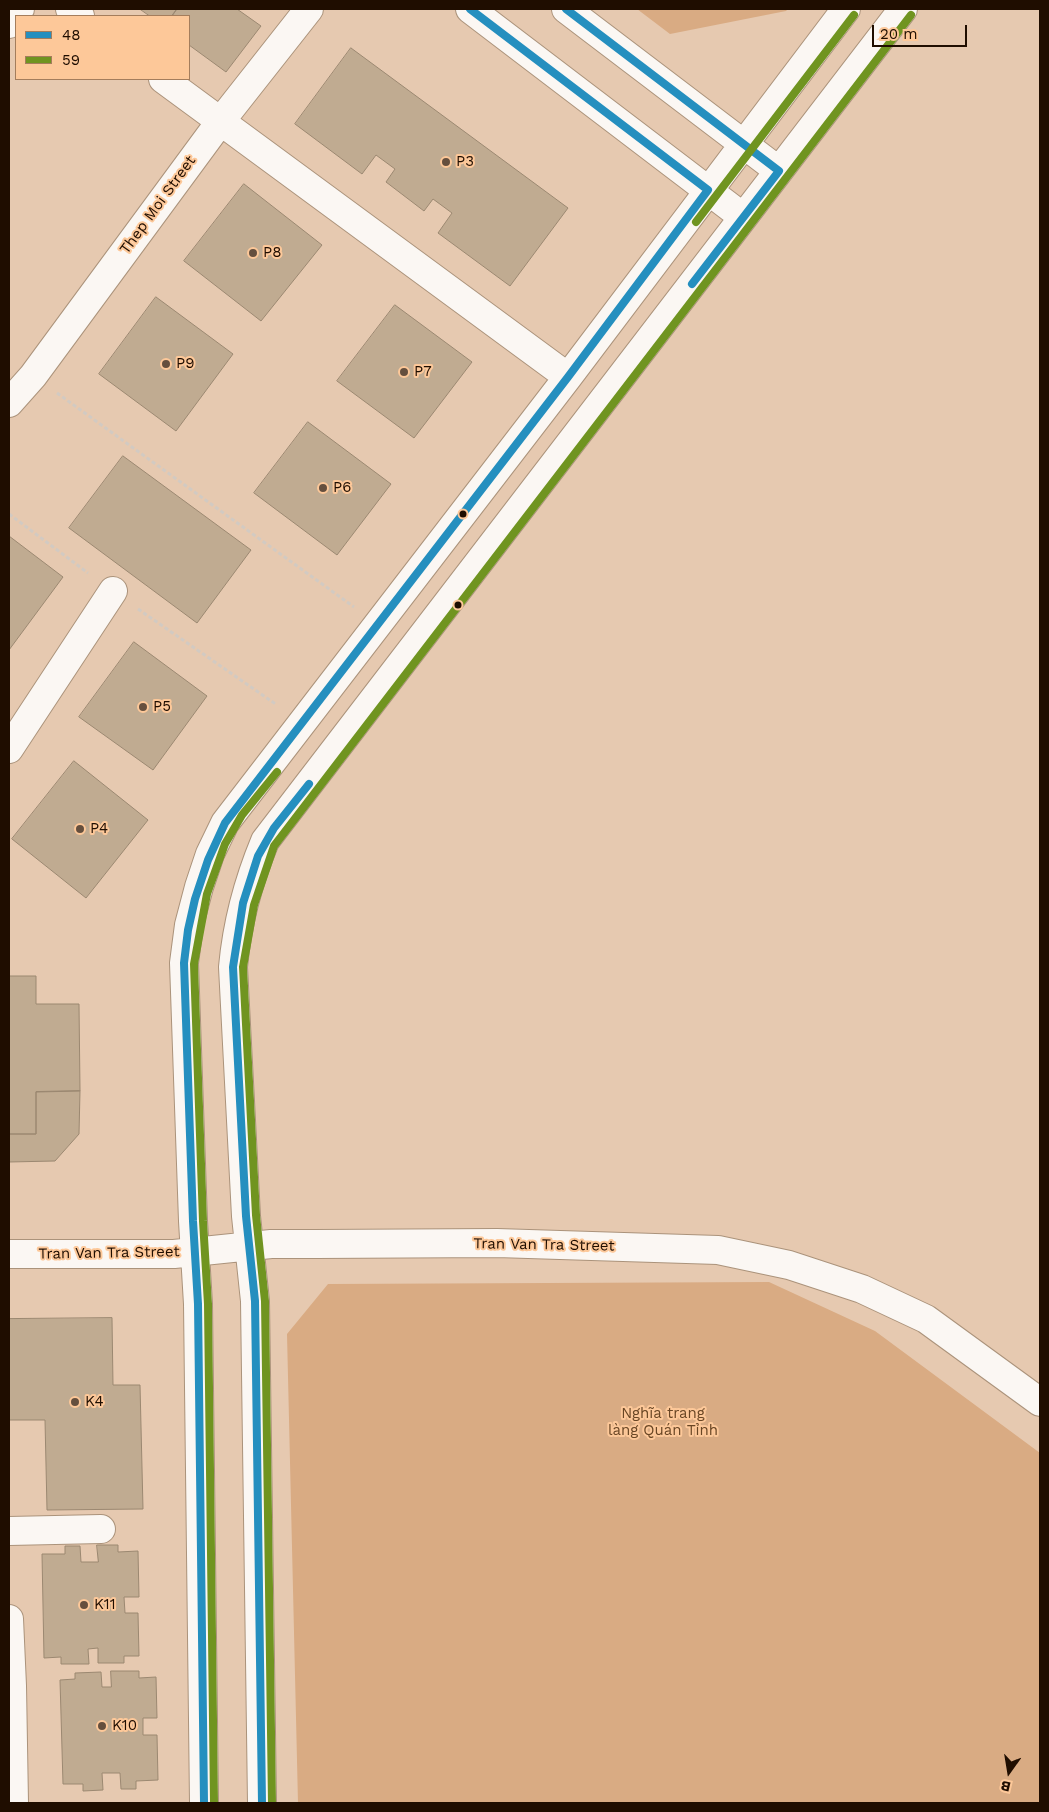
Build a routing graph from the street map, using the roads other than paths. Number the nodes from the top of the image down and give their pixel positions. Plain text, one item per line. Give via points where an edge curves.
1 (310, 9) edge
2 (470, 9) edge
3 (566, 9) edge
4 (846, 9) edge
5 (903, 9) edge
6 (164, 80) edge
7 (220, 122) junction
8 (743, 144) junction
9 (779, 171) junction
10 (708, 190) junction
11 (743, 217) junction
12 (568, 377) junction
13 (9, 403) edge
14 (112, 591) road end
15 (9, 749) edge
16 (249, 1246) junction
17 (195, 1252) junction
18 (9, 1254) edge
19 (1040, 1402) edge
20 (101, 1530) dead end
21 (9, 1531) edge
22 (9, 1619) edge
23 (14, 1803) edge
24 (204, 1803) edge
25 (262, 1803) edge

1 - 7 street, Thep Moi Street
2 - 10 street
3 - 8 street
4 - 8 street
5 - 9 street
6 - 7 street
7 - 12 street
7 - 13 street, Thep Moi Street via 33,376
8 - 9 street
8 - 10 street
9 - 11 street
10 - 11 street
10 - 12 street
11 - 16 street via 265,841 243,903 233,968
12 - 17 street via 225,823 210,854 189,925 184,963
14 - 15 street
16 - 17 street, Tran Van Tra Street
16 - 19 street, Tran Van Tra Street via 497,1243 718,1250 789,1265 862,1289 926,1318
16 - 25 street via 255,1301
17 - 18 street, Tran Van Tra Street
17 - 24 street
20 - 21 street
22 - 23 street

